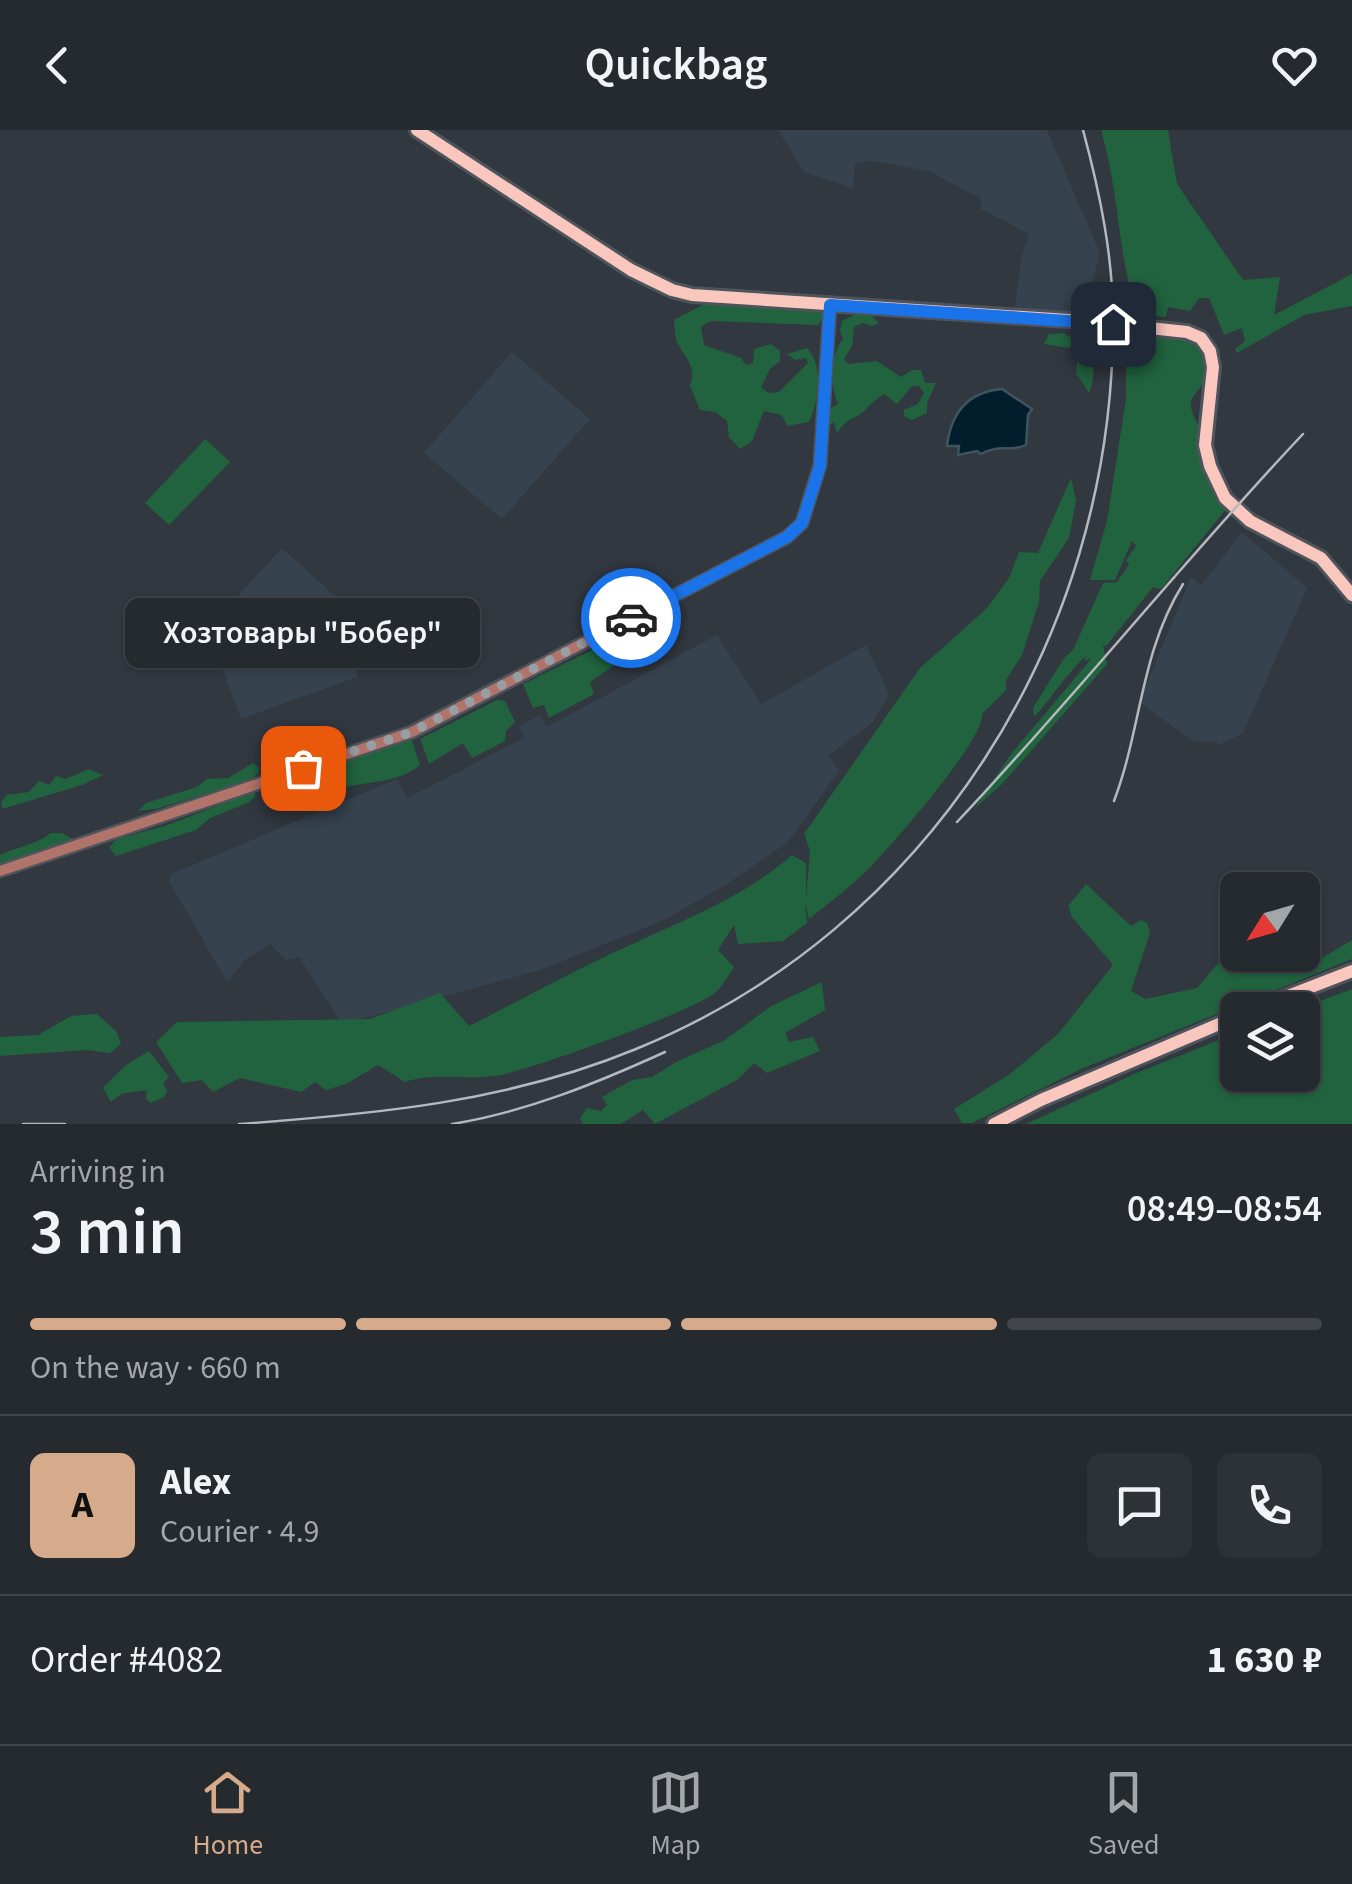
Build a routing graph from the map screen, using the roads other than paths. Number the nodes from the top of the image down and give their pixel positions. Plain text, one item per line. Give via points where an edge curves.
1 (417, 130) edge
2 (830, 305) junction
3 (1352, 595) edge
4 (0, 871) edge
5 (1352, 971) edge
6 (1298, 992) edge
7 (1220, 1024) edge
8 (994, 1124) edge

1 - 2 main road via 630,270 672,290
2 - 3 main road via 1172,329 1201,338 1213,367 1206,445 1220,490 1250,521 1328,565
2 - 4 street via 820,466 802,523 787,537 412,732
5 - 6 main road
7 - 8 main road

